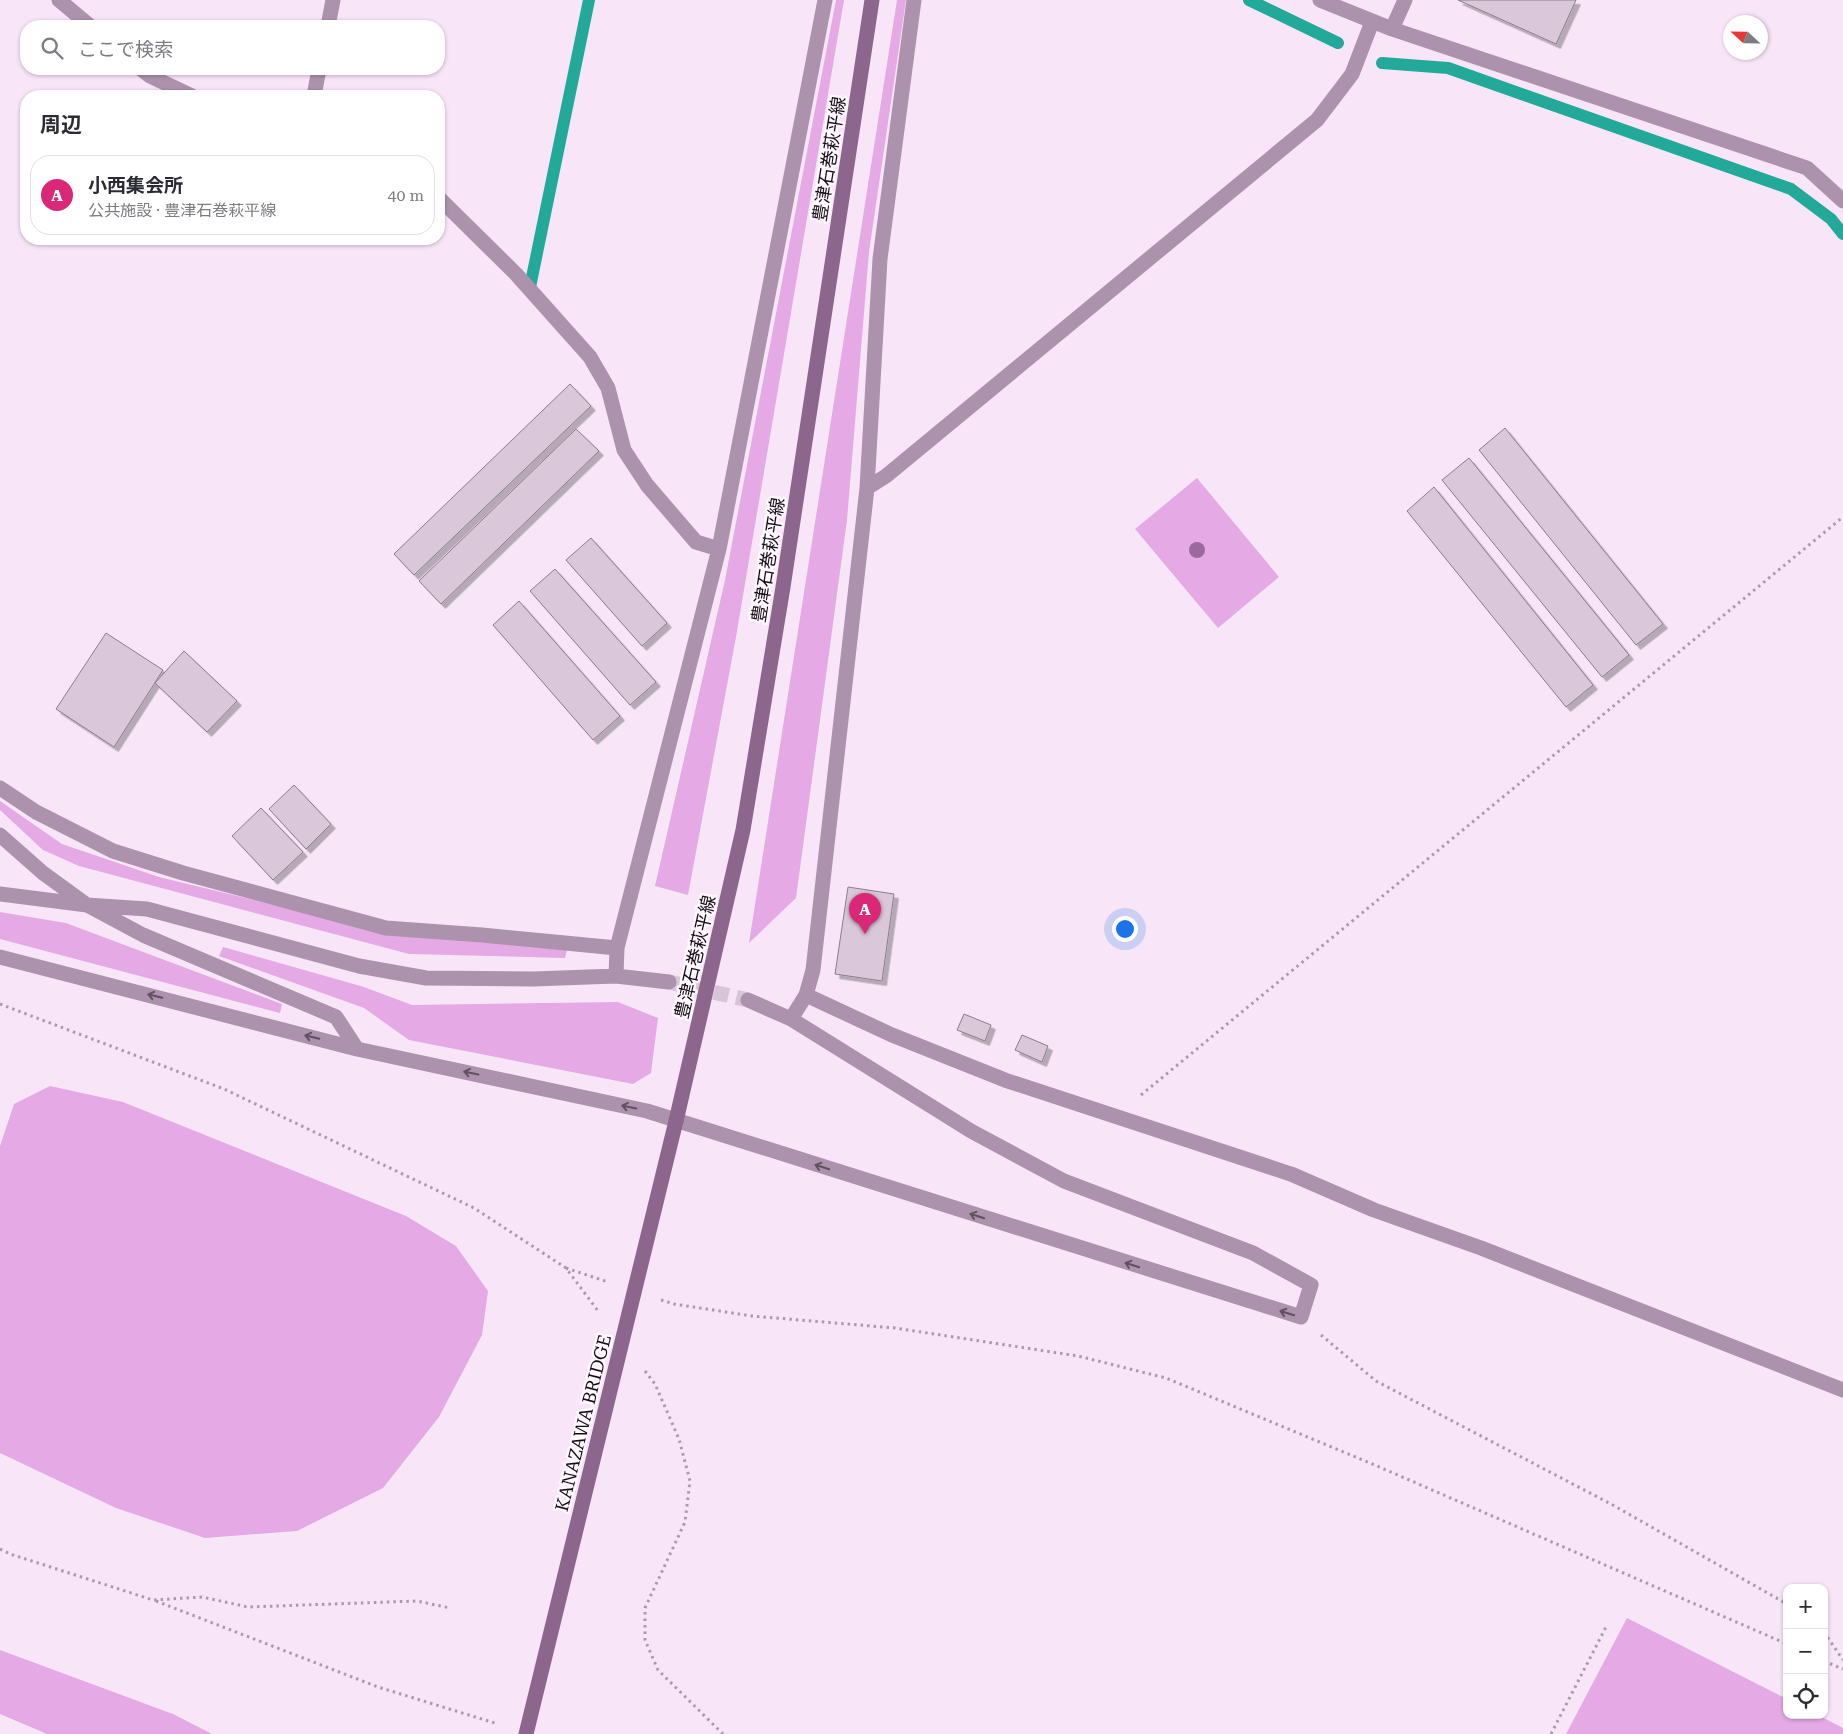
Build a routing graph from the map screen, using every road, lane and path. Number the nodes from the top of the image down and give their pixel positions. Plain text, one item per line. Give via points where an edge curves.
1 (59, 0) edge
2 (333, 0) edge
3 (826, 0) edge
4 (872, 0) edge
5 (914, 0) edge
6 (1320, 0) edge
7 (1405, 0) edge
8 (83, 20) edge
9 (329, 20) edge
10 (1372, 22) junction
11 (1392, 29) junction
12 (149, 75) edge
13 (318, 75) edge
14 (179, 90) edge
15 (315, 90) edge
16 (1843, 201) edge
17 (445, 204) edge
18 (867, 488) junction
19 (1843, 518) edge
20 (719, 549) junction
21 (0, 788) edge
22 (0, 835) edge
23 (0, 894) edge
24 (87, 905) junction
25 (616, 948) junction
26 (0, 957) edge
27 (616, 976) junction
28 (669, 982) tunnel mouth
29 (806, 995) junction
30 (748, 1000) tunnel mouth
31 (0, 1004) edge
32 (791, 1019) junction
33 (357, 1049) junction
34 (1130, 1120) junction
35 (676, 1121) junction
36 (566, 1268) junction
37 (611, 1283) dead end
38 (656, 1298) dead end
39 (602, 1315) dead end
40 (1301, 1317) junction
41 (644, 1369) dead end
42 (1843, 1390) edge
43 (0, 1549) edge
44 (153, 1600) junction
45 (1783, 1602) edge
46 (450, 1608) dead end
47 (1607, 1625) dead end
48 (1828, 1638) edge
49 (1783, 1642) edge
50 (1843, 1660) edge
51 (1828, 1663) edge
52 (1843, 1669) edge
53 (505, 1726) dead end
54 (526, 1734) edge
55 (723, 1734) edge
56 (1551, 1734) edge

1 - 8 street
2 - 9 street
3 - 20 street
4 - 35 main road, 豊津石巻萩平線 via 784,587 743,830
5 - 18 street via 880,259
6 - 10 street
7 - 11 street
10 - 11 street
10 - 18 street via 1352,74 1317,120 886,476
11 - 16 street via 1807,168
12 - 14 street
13 - 15 street
17 - 20 street via 516,274 590,357 608,388 624,450 647,485 696,542
18 - 29 street via 813,970
19 - 34 path via 1141,1094
20 - 25 street
21 - 25 street via 36,812 113,851 386,928
22 - 24 street via 43,873
23 - 24 street
24 - 27 street via 147,909 358,966 426,978
24 - 33 street via 143,935 336,1018
25 - 27 street
33 -> 26 street
27 - 28 street
29 - 32 street
29 - 34 street via 892,1035 1005,1080
30 - 32 street
31 - 36 path via 224,1089 474,1208
32 - 40 street via 972,1131 1064,1181 1254,1253 1311,1285
35 -> 33 street via 647,1111
34 - 42 street via 1291,1174 1374,1210 1481,1248
40 -> 35 street
35 - 54 main road, KANAZAWA BRIDGE, bridge
36 - 37 path
36 - 39 path
38 - 49 path via 674,1304 752,1316 895,1328 1078,1356 1166,1378
40 - 45 path via 1376,1381 1611,1504
41 - 55 path via 655,1384 679,1439 690,1481 685,1522 645,1608 645,1640 658,1670
43 - 44 path
44 - 46 path via 202,1597 248,1608 417,1601
44 - 53 path via 378,1687
47 - 56 path
48 - 50 path
51 - 52 path

